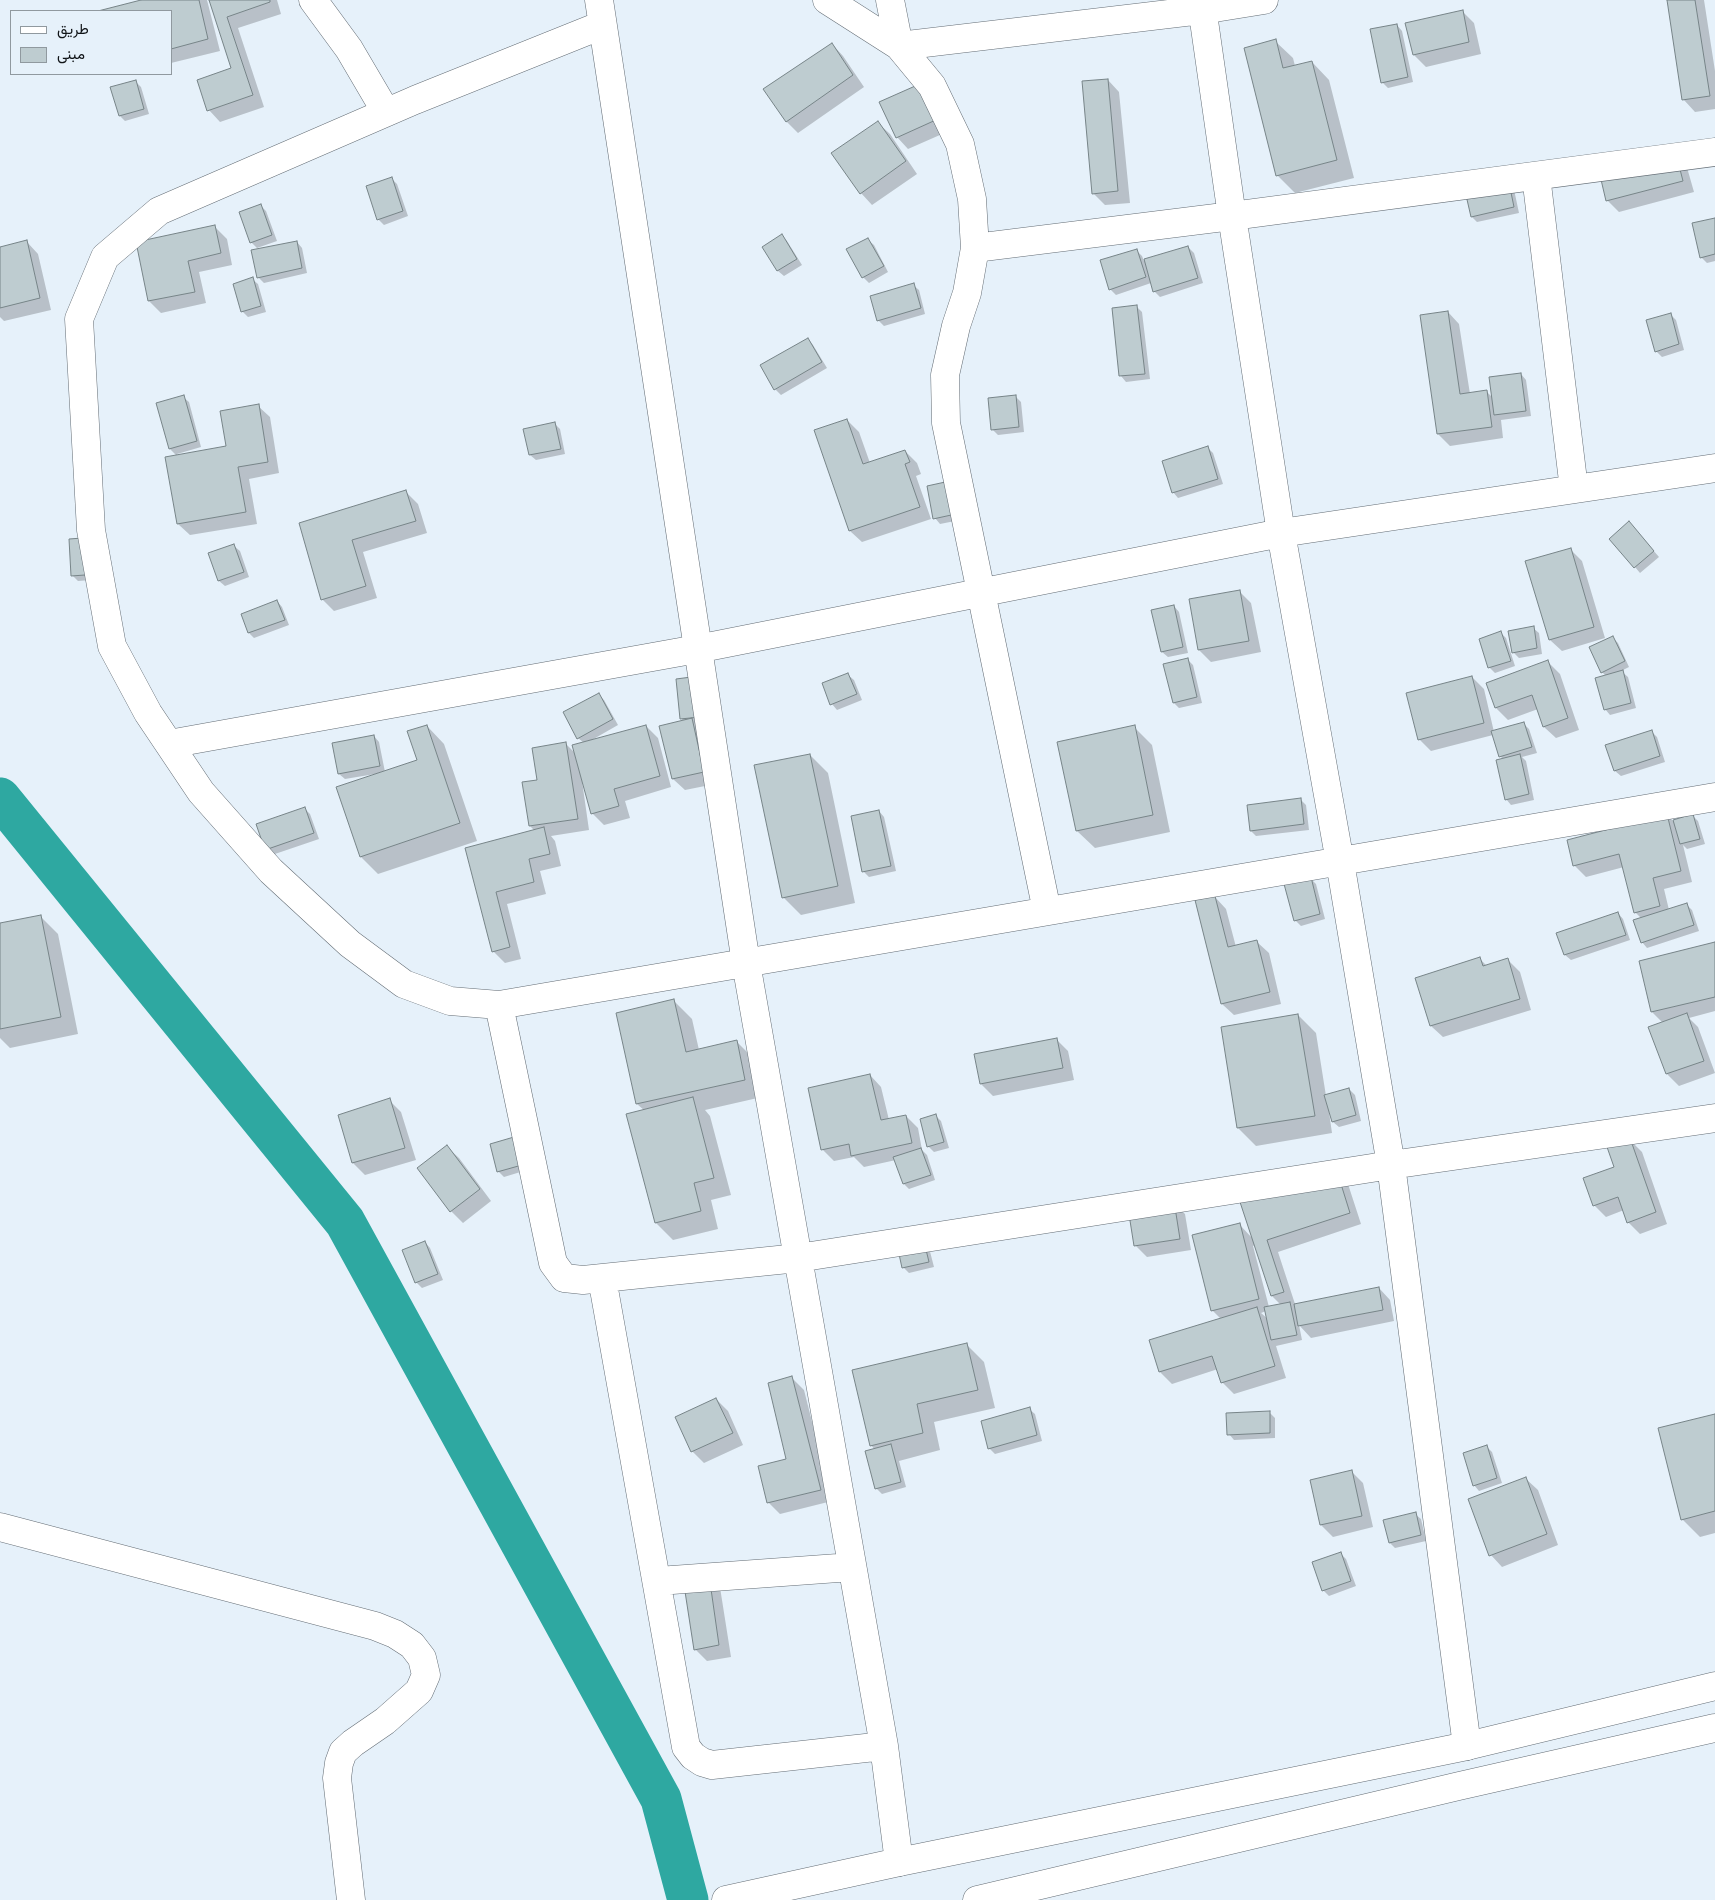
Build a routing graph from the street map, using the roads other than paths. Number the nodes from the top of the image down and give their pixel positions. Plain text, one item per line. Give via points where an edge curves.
1 (313, 0) edge
2 (827, 0) edge
3 (890, 0) edge
4 (1264, 0) edge
5 (1201, 5) edge
6 (601, 13) edge
7 (899, 46) junction
8 (386, 112) junction
9 (1715, 152) edge
10 (1536, 176) junction
11 (1232, 216) junction
12 (975, 248) junction
13 (1715, 468) edge
14 (1574, 489) junction
15 (1281, 533) junction
16 (980, 592) junction
17 (697, 649) junction
18 (169, 744) junction
19 (1715, 798) edge
20 (1340, 862) junction
21 (1047, 911) junction
22 (746, 963) junction
23 (499, 1005) junction
24 (1715, 1118) edge
25 (1391, 1165) junction
26 (798, 1258) junction
27 (602, 1278) junction
28 (0, 1527) edge
29 (852, 1567) junction
30 (658, 1581) junction
31 (1715, 1686) edge
32 (1715, 1728) edge
33 (884, 1746) junction
34 (1467, 1746) junction
35 (899, 1862) junction
36 (350, 1900) edge
37 (726, 1900) edge
38 (977, 1900) edge

1 - 8 street via 349,49
2 - 7 street
3 - 7 street
4 - 5 street
5 - 7 street
5 - 11 street
6 - 8 street
6 - 17 street
7 - 12 street via 932,86 960,144 972,199
8 - 18 street via 159,211 106,257 79,318 91,530 112,646 148,713
9 - 10 street
10 - 11 street
10 - 14 street
11 - 12 street
11 - 15 street
12 - 16 street via 967,293 945,374 946,423
13 - 14 street
14 - 15 street
15 - 16 street
15 - 20 street
16 - 17 street
16 - 21 street
17 - 18 street
17 - 22 street
18 - 23 street via 201,792 271,871 350,944 404,984 450,1002
19 - 20 street
20 - 21 street
20 - 25 street
21 - 22 street
22 - 23 street
22 - 26 street
23 - 27 street via 553,1263 564,1278
24 - 25 street
25 - 26 street
25 - 34 street
26 - 27 street
26 - 29 street
27 - 30 street
28 - 36 street via 374,1626 395,1634 412,1646 422,1658 426,1675 419,1690 385,1721 343,1752 339,1764 337,1778
29 - 30 street
29 - 33 street
30 - 33 street via 686,1747 693,1756 712,1765
31 - 34 street
32 - 38 street
33 - 35 street
34 - 35 street
35 - 37 street

